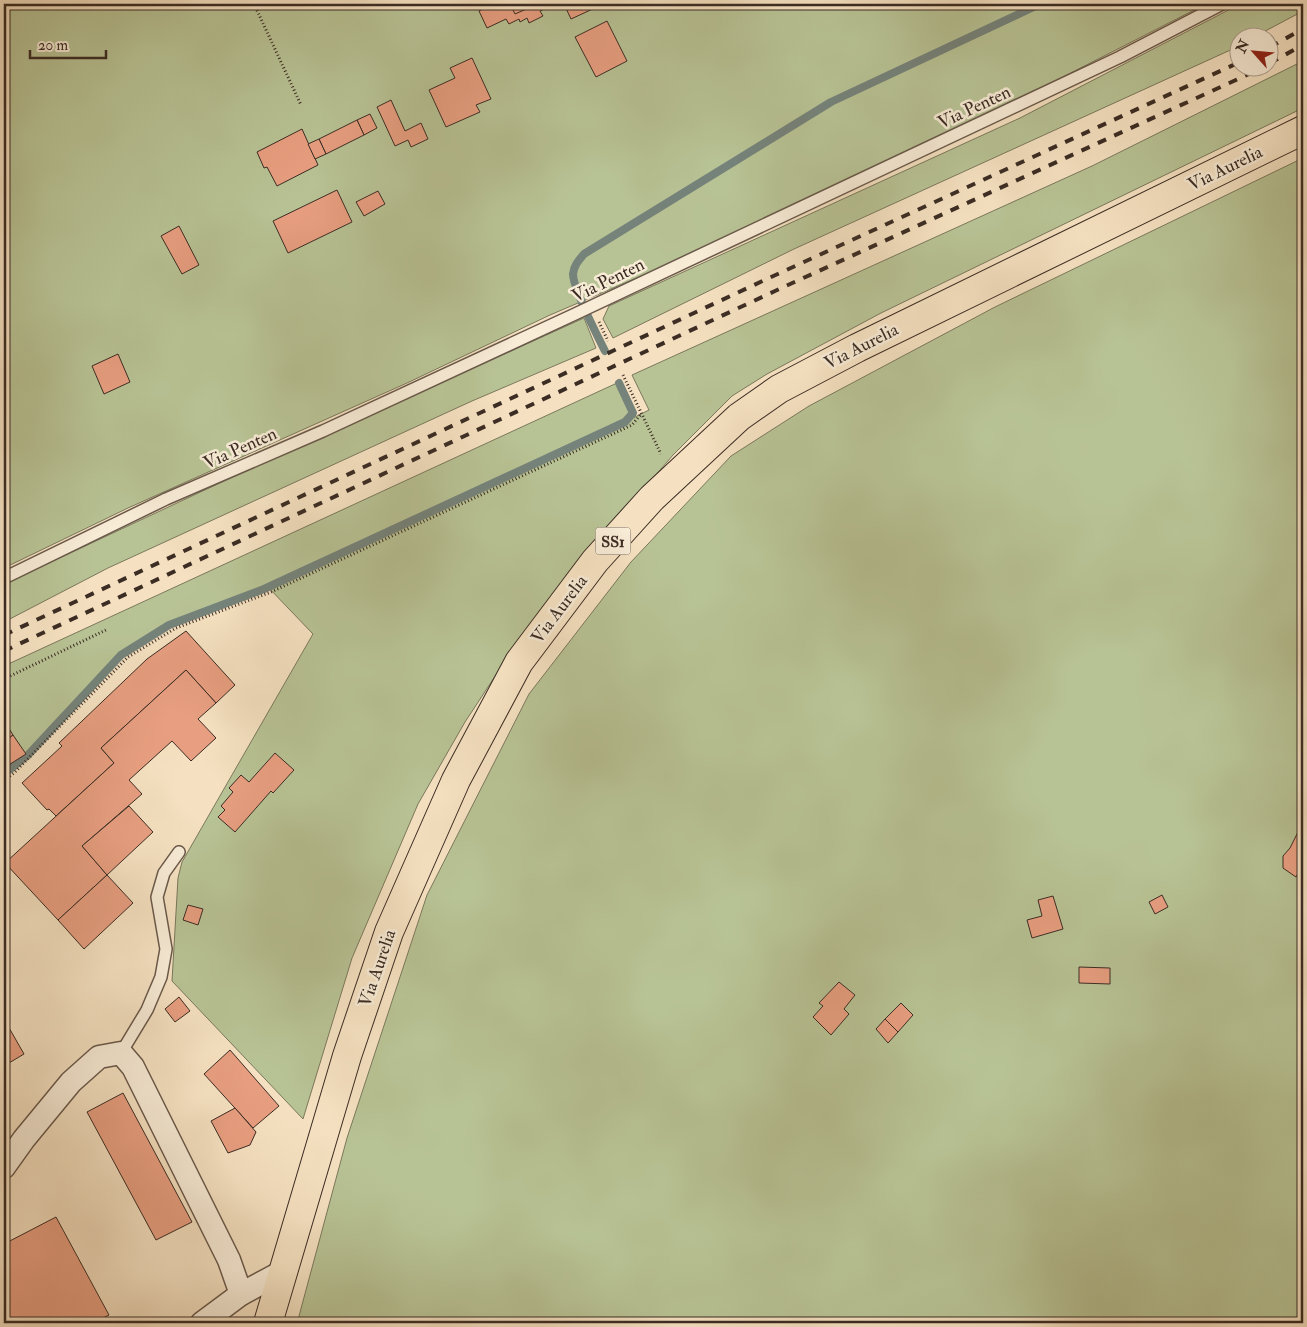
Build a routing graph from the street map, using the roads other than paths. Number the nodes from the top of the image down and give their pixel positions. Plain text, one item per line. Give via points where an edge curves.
1 (1222, 4) edge
2 (1303, 130) edge
3 (4, 578) edge
4 (179, 852) dead end
5 (121, 1053) junction
6 (4, 1167) edge
7 (282, 1272) junction
8 (241, 1294) junction
9 (202, 1323) edge
10 (268, 1323) edge

1 - 3 lane, Via Penten via 1111,62 323,431 166,499
2 - 7 main road, Via Aurelia / SS1 via 779,388 739,417 673,478 595,561 519,662 456,780 389,932 347,1056
4 - 5 lane via 164,873 157,897 166,949 161,977 147,1010
5 - 6 street via 99,1057 71,1082
5 - 8 street via 136,1074 228,1260
7 - 8 street
7 - 10 main road, Via Aurelia / SS1
8 - 9 street

